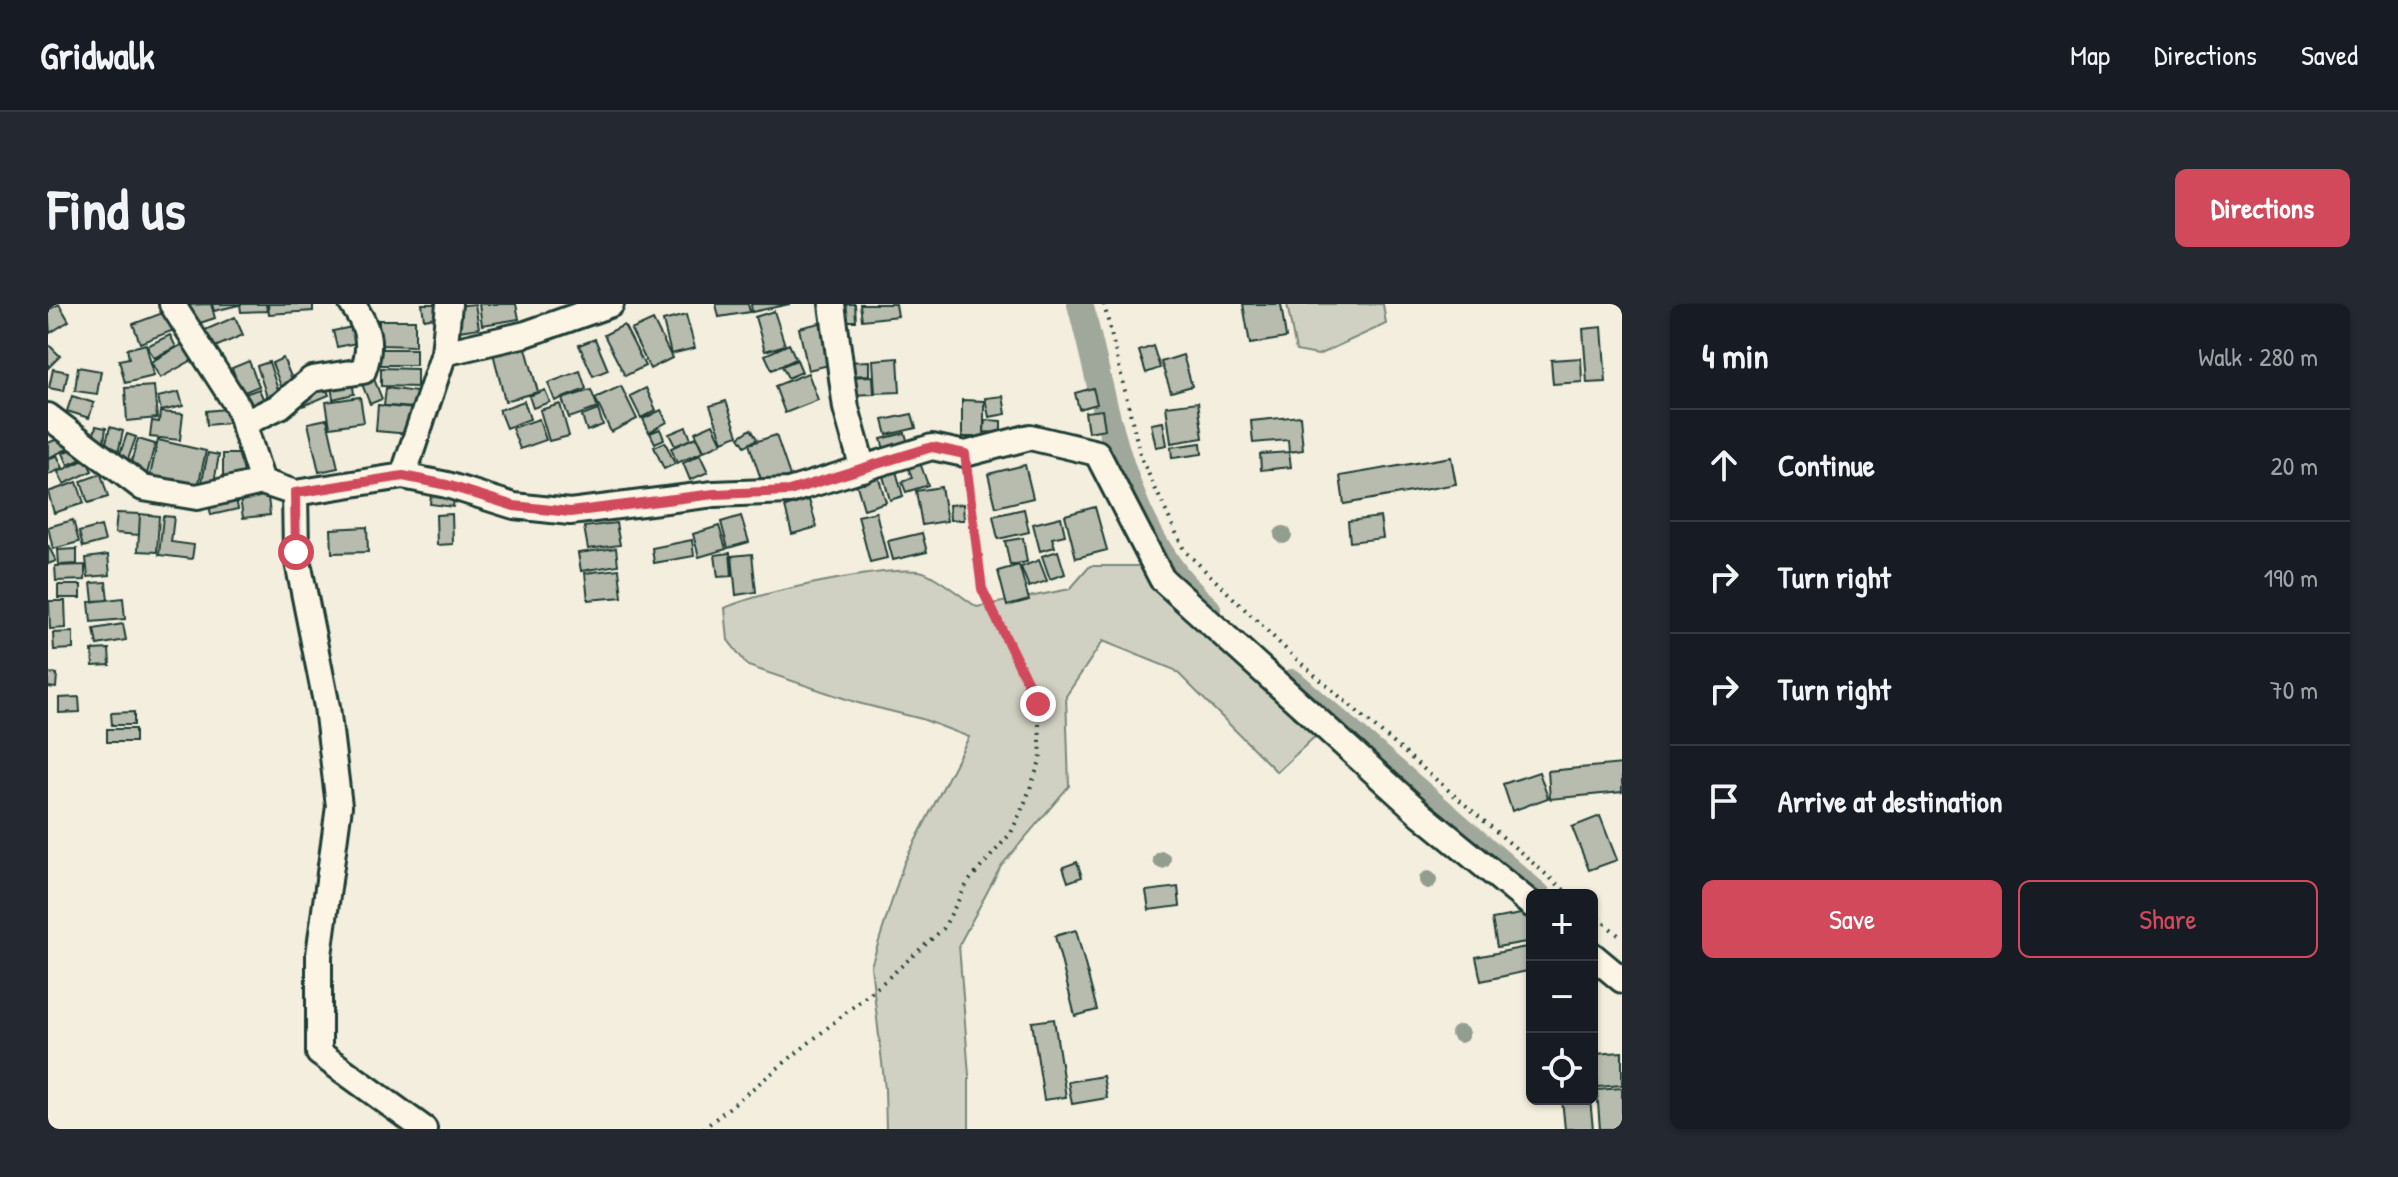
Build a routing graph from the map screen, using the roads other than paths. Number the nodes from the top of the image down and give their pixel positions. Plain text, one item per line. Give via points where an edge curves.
1 (172, 304) edge
2 (352, 304) edge
3 (449, 304) edge
4 (611, 304) edge
5 (832, 304) edge
6 (444, 353) junction
7 (48, 416) edge
8 (243, 424) junction
9 (863, 469) junction
10 (403, 476) junction
11 (262, 482) junction
12 (295, 493) junction
13 (1526, 900) edge
14 (1598, 960) edge
15 (1622, 980) edge
16 (424, 1129) edge

1 - 8 street via 238,407
2 - 8 street via 366,324 370,353 363,371 312,379 280,406
3 - 6 street
4 - 6 street via 526,334
5 - 9 street via 846,408
6 - 10 street
7 - 11 street via 143,488 197,497
8 - 11 street
9 - 10 street via 789,491 714,494 570,512 514,506
9 - 13 street via 932,447 965,454 1030,437 1097,453 1162,579 1422,815
10 - 12 street
11 - 12 street
12 - 16 street via 296,552 327,707 339,806 319,955 319,1053
14 - 15 street

